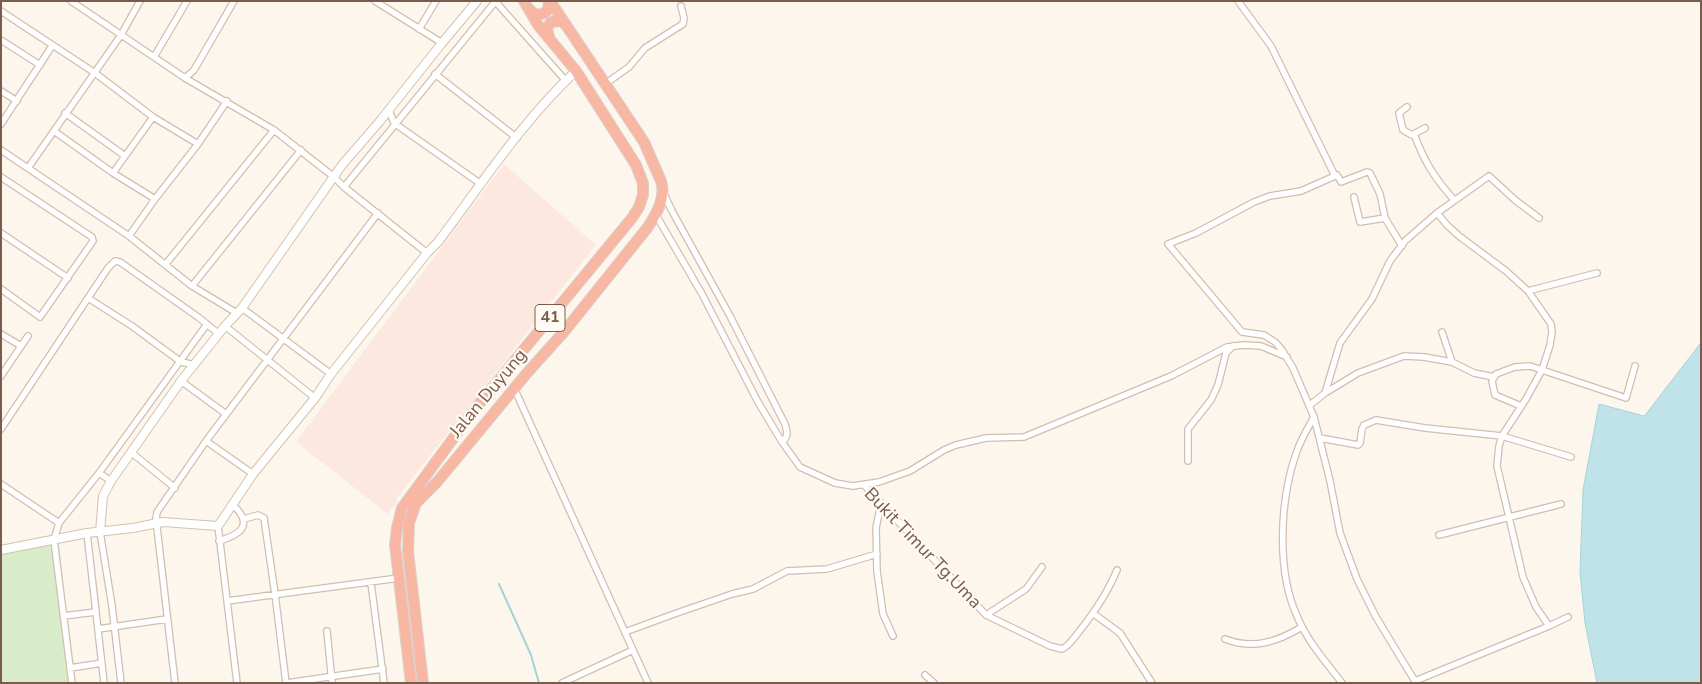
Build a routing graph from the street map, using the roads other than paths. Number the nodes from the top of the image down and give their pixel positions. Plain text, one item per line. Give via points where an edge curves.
1 (71, 1) edge
2 (140, 1) edge
3 (187, 1) edge
4 (234, 1) edge
5 (436, 1) edge
6 (477, 1) edge
7 (495, 1) edge
8 (549, 1) edge
9 (1238, 1) edge
10 (379, 2) edge
11 (527, 6) edge
12 (681, 6) dead end
13 (1, 11) edge
14 (566, 25) junction
15 (419, 29) junction
16 (121, 35) junction
17 (549, 38) junction
18 (1, 40) edge
19 (442, 43) junction
20 (52, 46) junction
21 (154, 57) junction
22 (426, 64) junction
23 (40, 65) junction
24 (576, 71) junction
25 (94, 73) junction
26 (436, 73) junction
27 (185, 78) junction
28 (566, 81) junction
29 (605, 84) junction
30 (1, 91) edge
31 (16, 101) junction
32 (226, 101) junction
33 (1407, 107) dead end
34 (389, 110) junction
35 (65, 113) junction
36 (153, 118) junction
37 (394, 123) junction
38 (1, 124) edge
39 (1425, 128) dead end
40 (274, 130) junction
41 (54, 131) junction
42 (1414, 134) junction
43 (517, 138) junction
44 (198, 144) junction
45 (1, 150) edge
46 (301, 150) junction
47 (125, 156) junction
48 (28, 168) junction
49 (113, 173) junction
50 (1334, 176) junction
51 (334, 177) junction
52 (2, 179) edge
53 (481, 184) junction
54 (344, 186) junction
55 (664, 192) junction
56 (1354, 196) dead end
57 (154, 199) junction
58 (1454, 200) junction
59 (378, 213) junction
60 (1438, 213) junction
61 (656, 215) junction
62 (1385, 218) junction
63 (1539, 218) dead end
64 (1, 233) edge
65 (129, 236) junction
66 (1402, 246) junction
67 (427, 253) junction
68 (165, 265) junction
69 (1597, 273) dead end
70 (68, 278) junction
71 (192, 286) junction
72 (1, 289) edge
73 (1528, 291) junction
74 (88, 298) junction
75 (240, 310) junction
76 (207, 324) junction
77 (225, 326) junction
78 (1442, 332) dead end
79 (1, 334) edge
80 (219, 334) junction
81 (28, 336) dead end
82 (282, 338) junction
83 (1234, 345) junction
84 (21, 346) junction
85 (1287, 357) junction
86 (267, 360) junction
87 (181, 362) junction
88 (1452, 362) junction
89 (195, 364) junction
90 (1635, 366) dead end
91 (1542, 370) junction
92 (331, 374) junction
93 (1, 376) edge
94 (1494, 377) junction
95 (181, 381) junction
96 (494, 386) junction
97 (512, 392) junction
98 (1325, 393) junction
99 (315, 398) junction
100 (1310, 405) junction
101 (1521, 406) junction
102 (476, 407) junction
103 (226, 414) junction
104 (1314, 417) junction
105 (490, 418) junction
106 (1, 429) edge
107 (1502, 436) junction
108 (1320, 438) junction
109 (206, 441) junction
110 (782, 442) junction
111 (132, 453) junction
112 (1571, 457) dead end
113 (1188, 461) dead end
114 (99, 473) junction
115 (253, 474) junction
116 (111, 481) junction
117 (1, 484) edge
118 (864, 485) junction
119 (175, 488) junction
120 (881, 503) junction
121 (232, 504) junction
122 (1560, 504) dead end
123 (1509, 517) junction
124 (244, 519) junction
125 (59, 523) junction
126 (156, 524) junction
127 (218, 526) junction
128 (100, 532) junction
129 (87, 533) junction
130 (1439, 535) dead end
131 (54, 540) junction
132 (219, 541) junction
133 (1, 550) edge
134 (877, 554) junction
135 (1042, 567) dead end
136 (1117, 570) dead end
137 (399, 578) junction
138 (371, 583) junction
139 (276, 594) junction
140 (227, 601) junction
141 (96, 612) junction
142 (1094, 614) junction
143 (986, 615) junction
144 (63, 616) junction
145 (1568, 618) dead end
146 (167, 619) junction
147 (1549, 626) junction
148 (115, 627) junction
149 (1302, 627) junction
150 (98, 629) junction
151 (326, 631) dead end
152 (625, 632) junction
153 (892, 636) dead end
154 (1225, 639) dead end
155 (419, 650) junction
156 (633, 650) junction
157 (407, 651) junction
158 (102, 663) junction
159 (70, 668) junction
160 (383, 669) junction
161 (925, 675) dead end
162 (332, 680) edge
163 (565, 682) edge
164 (1415, 682) edge
165 (72, 683) edge
166 (104, 683) edge
167 (121, 683) edge
168 (175, 683) edge
169 (237, 683) edge
170 (286, 683) edge
171 (384, 683) edge
172 (411, 683) edge
173 (423, 683) edge
174 (648, 683) edge
175 (934, 683) edge
176 (1152, 683) edge
177 (1342, 683) edge

1 - 16 street
2 - 16 street
3 - 21 street
4 - 27 street via 194,70
5 - 15 street
6 - 19 street
7 - 26 street
7 - 28 street
8 - 11 highway via 548,10 542,14 535,14
8 - 14 highway
9 - 50 street via 1271,46
10 - 15 street
11 - 17 highway, Jalan Duyung / 41
12 - 29 street via 683,24 645,48 629,67
13 - 20 street
14 - 17 highway via 560,21 551,22 547,32
14 - 29 highway
15 - 19 street
16 - 21 street
16 - 25 street
17 - 24 highway, Jalan Duyung / 41
18 - 23 street
19 - 22 street
20 - 23 street
20 - 25 street
21 - 27 street
22 - 26 street
22 - 34 street
23 - 31 street
24 - 28 street
24 - 96 highway, Jalan Duyung / 41 via 636,165 643,183 643,198 632,218
25 - 35 street
25 - 36 street
26 - 37 street
26 - 43 street
27 - 32 street
28 - 43 street
29 - 55 highway via 644,142
30 - 31 street
31 - 38 street
32 - 40 street
32 - 44 street
33 - 42 street via 1400,111 1399,119 1405,132
34 - 37 street
34 - 51 street
35 - 41 street
35 - 47 street
36 - 44 street
36 - 47 street
37 - 53 street
37 - 54 street
39 - 42 street
40 - 46 street
40 - 68 street
41 - 48 street
41 - 49 street
42 - 58 street via 1430,172
43 - 53 street
44 - 57 street
45 - 48 street
46 - 51 street
46 - 71 street
47 - 49 street
48 - 65 street
49 - 57 street
50 - 62 street via 1337,175 1341,182 1370,173 1380,194
50 - 85 street via 1301,191 1254,202 1168,244 1242,332 1264,335 1275,342
51 - 54 street
51 - 75 street
52 - 70 street via 92,237 93,243
53 - 67 street
54 - 59 street
55 - 61 highway, Jalan Duyung / 41
55 - 110 street via 785,424 788,434
56 - 62 street via 1360,222
57 - 65 street
58 - 60 street
58 - 63 street via 1490,176
59 - 67 street
59 - 82 street
60 - 66 street
60 - 73 street via 1453,230
61 - 97 highway, Jalan Duyung / 41
61 - 110 street, Bukit Timur Tg.Uma
62 - 66 street
64 - 70 street
65 - 68 street
66 - 98 street via 1390,262 1372,299 1340,343
67 - 92 street
68 - 71 street
69 - 73 street
70 - 72 street via 40,317
71 - 75 street via 235,312
73 - 91 street via 1552,328
74 - 76 street via 116,261
74 - 87 street
74 - 106 street
75 - 77 street
75 - 82 street
76 - 80 street
76 - 87 street
77 - 80 street
77 - 86 street
78 - 88 street
79 - 84 street
80 - 89 street
81 - 84 street
82 - 86 street
82 - 92 street
83 - 85 street via 1261,346
83 - 113 street via 1226,353 1211,400 1188,429
83 - 118 street via 1214,352 1171,376 1034,433 1018,438 986,438 956,445 910,471
84 - 93 street
85 - 100 street
86 - 99 street
86 - 103 street
87 - 89 street
87 - 114 street
88 - 94 street via 1474,373
88 - 98 street via 1404,356 1358,373
89 - 95 street
90 - 91 street via 1626,398
91 - 94 street via 1530,366 1515,367 1500,371
91 - 101 street
92 - 99 street
94 - 101 street via 1495,395
95 - 103 street
95 - 111 street
96 - 97 highway via 502,396
96 - 102 highway, Jalan Duyung / 41
97 - 105 highway, Jalan Duyung / 41
97 - 152 street
98 - 100 street
99 - 115 street
100 - 104 street
101 - 107 street
102 - 105 highway via 487,406
102 - 137 highway, Jalan Duyung / 41 via 402,508 395,545
103 - 109 street
104 - 108 street
104 - 149 street via 1297,450 1285,500 1283,539 1287,585
105 - 155 highway, Jalan Duyung / 41 via 413,509 408,551
107 - 108 street via 1376,420 1364,425 1358,445
107 - 112 street
107 - 123 street via 1497,466
108 - 164 street via 1335,516 1357,579
109 - 115 street
109 - 119 street
110 - 118 street, Bukit Timur Tg.Uma via 800,467 835,482
111 - 116 street
111 - 119 street
114 - 116 street
114 - 125 street
115 - 121 street
116 - 128 street via 103,496
117 - 125 street
118 - 120 street, Bukit Timur Tg.Uma
119 - 126 street via 157,512
120 - 134 street via 876,528
120 - 143 street, Bukit Timur Tg.Uma
121 - 124 street
121 - 127 street
122 - 123 street
123 - 130 street
123 - 147 street via 1529,592
124 - 132 street via 242,530
124 - 139 street via 258,515 264,518
125 - 131 street
126 - 127 street
126 - 128 street
126 - 146 street
127 - 132 street
128 - 129 street
128 - 148 street
129 - 131 street
129 - 141 street
131 - 133 street
131 - 144 street
132 - 140 street
134 - 152 street via 827,569 787,571 759,587
134 - 153 street via 883,614
135 - 143 street via 1026,589
136 - 142 street, Bukit Timur Tg.Uma
137 - 138 street
137 - 157 highway, Jalan Duyung / 41
138 - 139 street
138 - 160 street
139 - 140 street
139 - 170 street
140 - 169 street
141 - 144 street
141 - 150 street
142 - 143 street, Bukit Timur Tg.Uma via 1062,649
142 - 176 street via 1120,633
144 - 159 street
145 - 147 street
146 - 148 street
146 - 168 street
147 - 164 street
148 - 150 street
148 - 167 street
149 - 154 street via 1275,641 1259,644 1243,645
149 - 177 street
150 - 158 street
151 - 162 street
152 - 156 street
155 - 157 highway
155 - 173 highway, Jalan Duyung / 41
156 - 163 street
156 - 174 street
157 - 172 highway, Jalan Duyung / 41
158 - 159 street
158 - 166 street
159 - 165 street
160 - 162 street
160 - 171 street
161 - 175 street
162 - 170 street

